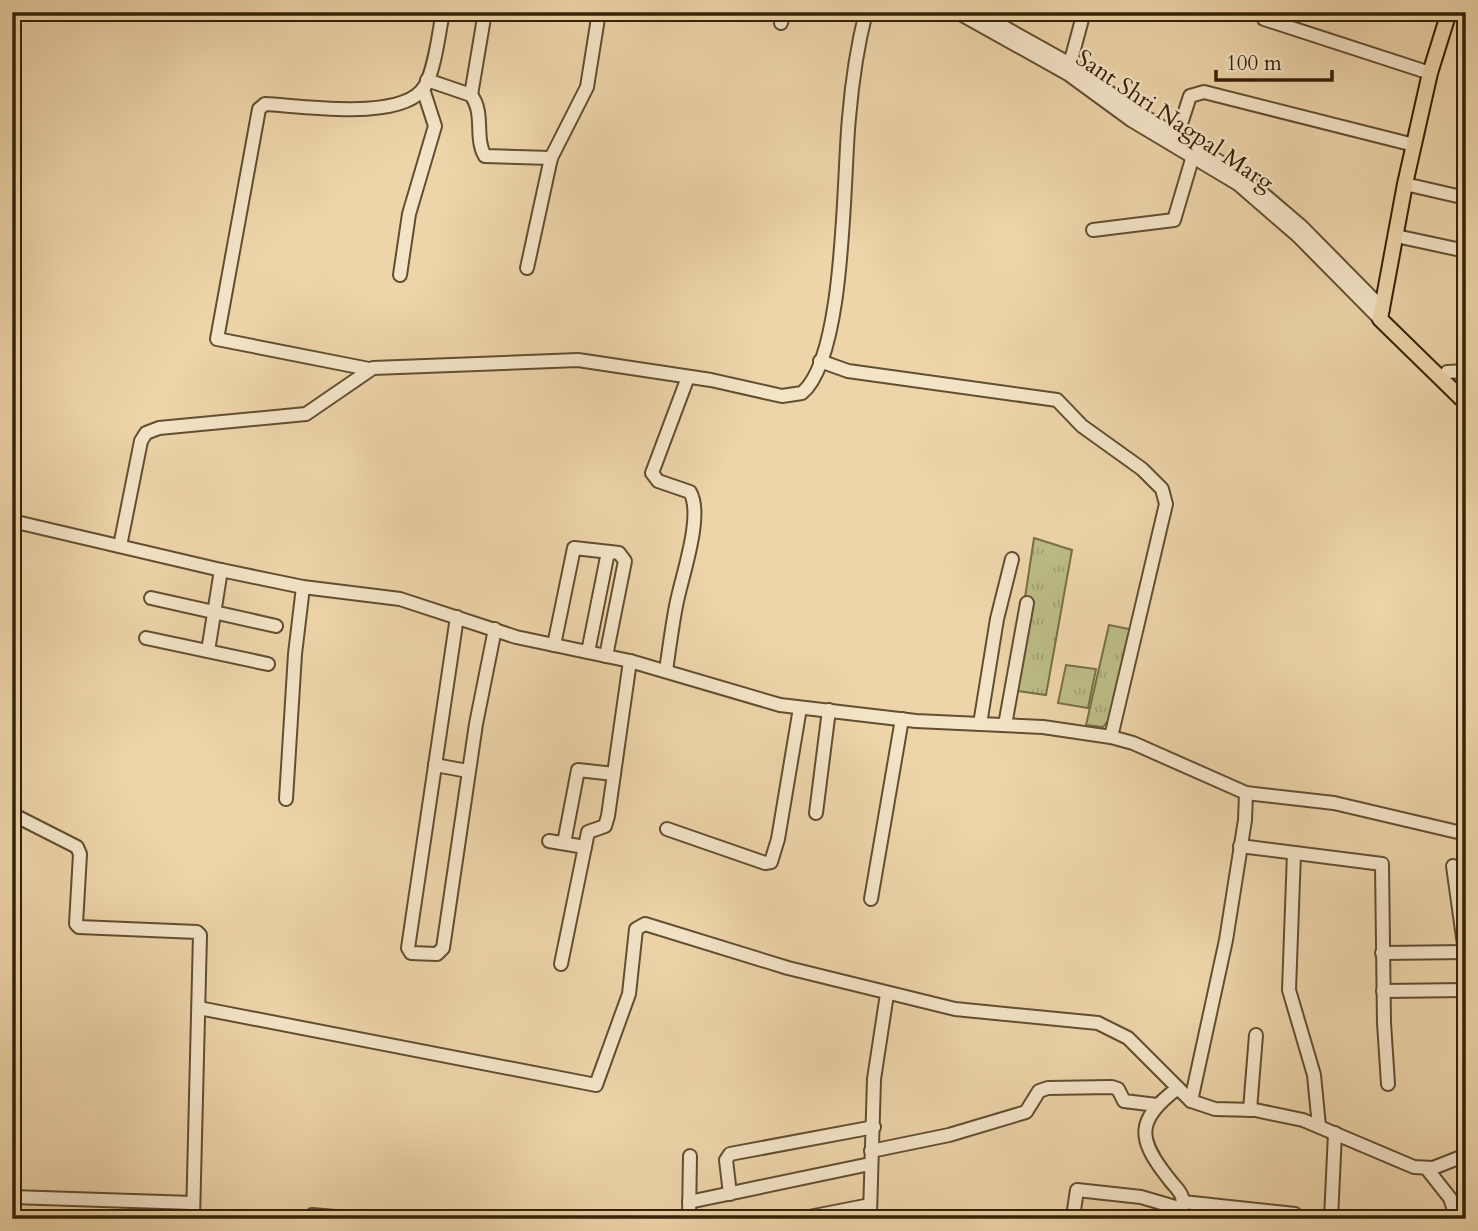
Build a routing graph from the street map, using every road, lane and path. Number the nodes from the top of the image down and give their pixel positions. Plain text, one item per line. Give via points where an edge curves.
1 (443, 12) edge
2 (485, 12) edge
3 (599, 12) edge
4 (866, 12) edge
5 (957, 12) edge
6 (977, 12) edge
7 (1084, 12) edge
8 (1262, 12) edge
9 (1449, 12) edge
10 (1070, 64) junction
11 (1430, 74) junction
12 (425, 84) junction
13 (471, 95) junction
14 (1177, 136) junction
15 (1414, 145) junction
16 (1193, 152) junction
17 (551, 158) junction
18 (1405, 184) junction
19 (1466, 198) edge
20 (1093, 230) dead end
21 (1396, 236) junction
22 (1466, 251) edge
23 (527, 268) dead end
24 (400, 275) dead end
25 (1381, 314) junction
26 (820, 361) junction
27 (369, 369) junction
28 (1466, 371) edge
29 (1447, 372) junction
30 (688, 377) junction
31 (1466, 391) edge
32 (1466, 403) edge
33 (12, 521) edge
34 (120, 546) junction
35 (608, 552) junction
36 (1012, 559) dead end
37 (221, 570) junction
38 (303, 587) junction
39 (151, 598) dead end
40 (1027, 603) dead end
41 (215, 612) junction
42 (457, 617) junction
43 (276, 626) dead end
44 (495, 629) junction
45 (146, 638) dead end
46 (554, 645) junction
47 (208, 651) junction
48 (588, 652) junction
49 (606, 656) junction
50 (629, 661) junction
51 (268, 664) dead end
52 (666, 671) junction
53 (800, 708) junction
54 (829, 710) junction
55 (902, 719) junction
56 (980, 724) junction
57 (1005, 725) junction
58 (1111, 737) junction
59 (435, 765) junction
60 (468, 771) junction
61 (614, 774) junction
62 (1246, 793) junction
63 (286, 799) dead end
64 (816, 813) dead end
65 (12, 814) edge
66 (667, 829) dead end
67 (1466, 834) edge
68 (549, 841) dead end
69 (564, 843) junction
70 (1240, 846) junction
71 (585, 847) junction
72 (1294, 853) junction
73 (1453, 866) dead end
74 (872, 899) dead end
75 (1465, 952) edge
76 (1382, 953) junction
77 (561, 964) dead end
78 (1466, 989) edge
79 (1383, 991) junction
80 (887, 994) junction
81 (199, 1008) junction
82 (1256, 1035) dead end
83 (1388, 1084) dead end
84 (1178, 1088) junction
85 (1191, 1101) junction
86 (1157, 1105) junction
87 (1250, 1110) junction
88 (1320, 1126) junction
89 (874, 1127) junction
90 (1335, 1133) junction
91 (1466, 1155) edge
92 (690, 1156) dead end
93 (870, 1158) junction
94 (1427, 1169) junction
95 (730, 1194) junction
96 (12, 1197) edge
97 (689, 1202) junction
98 (193, 1203) junction
99 (1181, 1210) edge
100 (313, 1214) dead end
101 (1295, 1214) dead end
102 (1073, 1217) edge
103 (193, 1219) edge
104 (359, 1219) edge
105 (689, 1219) edge
106 (799, 1219) edge
107 (1331, 1219) edge
108 (1457, 1219) edge

1 - 12 street
2 - 13 street
3 - 17 street via 587,87
4 - 26 street via 848,120 836,295
5 - 16 street, Sant Shri Nagpal Marg via 1068,74 1131,120
6 - 10 street, Sant Shri Nagpal Marg
7 - 10 street
8 - 11 street via 1264,19
9 - 11 main road
10 - 14 street, Sant Shri Nagpal Marg
11 - 15 main road
12 - 13 street
12 - 24 street via 435,126 409,214
12 - 27 street via 396,106 265,104 259,109 217,339
13 - 17 street via 485,156
14 - 15 street via 1190,96 1204,92
14 - 16 street, Sant Shri Nagpal Marg
15 - 18 main road
16 - 20 street via 1174,220
16 - 25 street, Sant Shri Nagpal Marg via 1240,174 1301,226
17 - 23 street
18 - 19 street
18 - 21 main road
21 - 22 street
21 - 25 main road
25 - 29 main road, Sant Shri Nagpal Marg
25 - 32 main road, Sant Shri Nagpal Marg
26 - 30 street via 806,390 795,397
26 - 58 street via 860,373 1057,400 1082,426 1162,489 1166,504
27 - 30 street via 578,360
27 - 34 street via 306,414 146,433
28 - 29 street
29 - 31 main road, Sant Shri Nagpal Marg
30 - 52 street via 652,472 658,481 690,492 694,501 689,553
33 - 34 street
34 - 37 street
35 - 46 street via 574,548
35 - 48 street
35 - 49 street via 620,554 625,561
36 - 56 street
37 - 38 street
37 - 41 street
38 - 42 street via 387,597
38 - 63 street
39 - 41 street
40 - 57 street
41 - 43 street
41 - 47 street
42 - 44 street
42 - 59 street
44 - 46 street
44 - 60 street
45 - 47 street
46 - 48 street
47 - 51 street
48 - 49 street
49 - 50 street
50 - 52 street
50 - 61 street
52 - 53 street
53 - 54 street
53 - 66 street via 771,862
54 - 55 street
54 - 64 street
55 - 56 street
55 - 74 street
56 - 57 street
57 - 58 street
58 - 62 street
59 - 60 street
59 - 60 street via 408,948 411,953 437,954 443,948
61 - 69 street via 578,770
61 - 71 street via 606,824 589,832
62 - 67 street via 1334,803
62 - 70 street
65 - 81 street via 79,849 79,928 199,933
68 - 69 street
69 - 71 street
70 - 72 street
70 - 85 street via 1226,940
71 - 77 street
72 - 76 street via 1382,864
72 - 88 street via 1289,990 1314,1075
73 - 75 street
75 - 76 street
76 - 79 street
78 - 79 street
79 - 83 street
80 - 81 street via 642,924 636,929 624,1014 596,1085
80 - 84 street via 965,1011 1079,1019 1107,1026 1140,1049
80 - 89 street via 874,1079
81 - 98 street
82 - 87 street
84 - 85 street
84 - 86 street
85 - 87 street via 1215,1109
86 - 93 street via 1124,1101 1112,1087 1048,1088 1039,1091 1026,1112
86 - 99 street via 1148,1121 1145,1144 1180,1192
87 - 88 street
88 - 90 street
89 - 93 street
89 - 95 street via 730,1154 726,1160
90 - 94 street via 1402,1163
90 - 107 street
91 - 94 street
92 - 97 street
93 - 95 street
93 - 106 street via 870,1210
94 - 108 street via 1450,1198
95 - 97 street
96 - 98 street
97 - 105 street
98 - 103 street
99 - 101 street
99 - 102 street via 1141,1197 1077,1189
100 - 104 street

